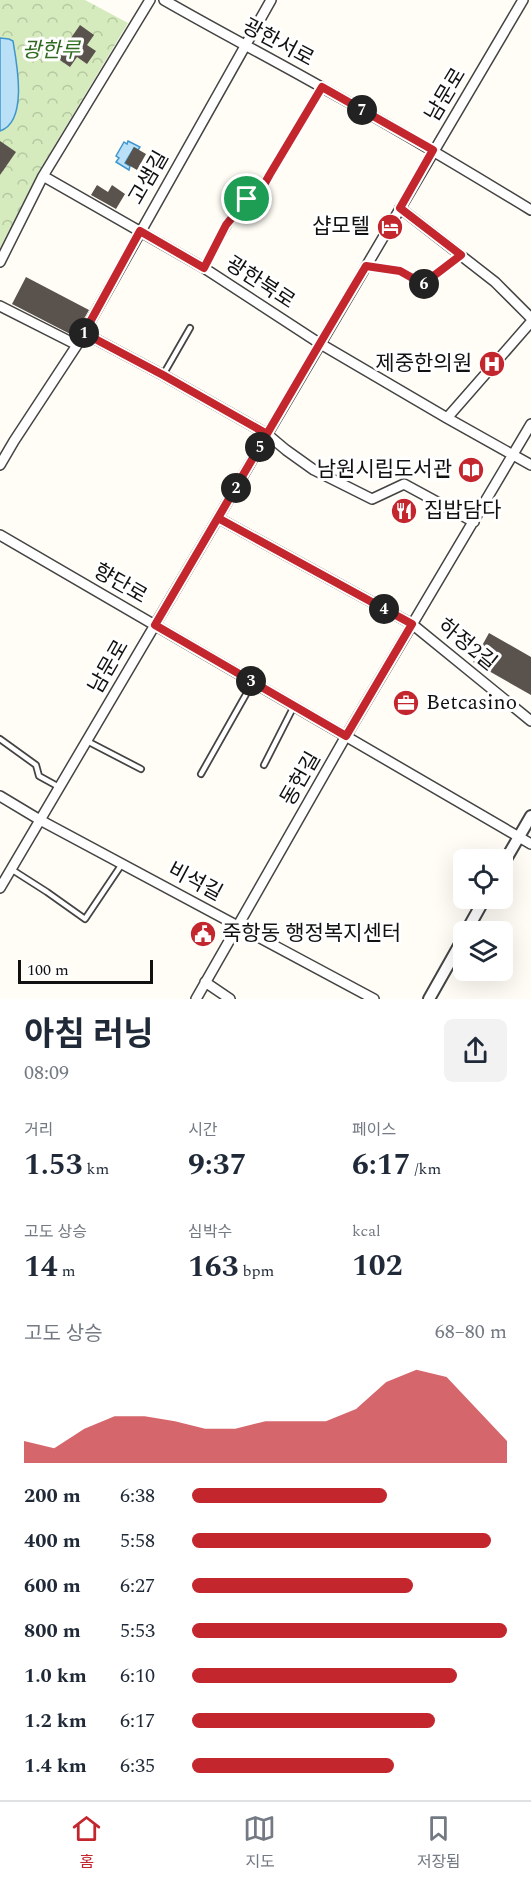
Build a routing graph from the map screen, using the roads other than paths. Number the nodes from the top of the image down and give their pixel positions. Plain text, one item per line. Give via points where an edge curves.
1 (150, 0) edge
2 (164, 0) edge
3 (271, 0) edge
4 (523, 0) edge
5 (245, 47) junction
6 (322, 87) junction
7 (433, 150) junction
8 (43, 176) junction
9 (400, 208) junction
10 (531, 210) edge
11 (140, 231) junction
12 (461, 255) junction
13 (0, 262) edge
14 (366, 266) junction
15 (204, 268) junction
16 (0, 306) edge
17 (531, 318) edge
18 (531, 322) edge
19 (190, 327) dead end
20 (84, 333) junction
21 (319, 343) junction
22 (77, 345) junction
23 (163, 375) junction
24 (447, 418) junction
25 (531, 424) edge
26 (267, 434) junction
27 (513, 454) junction
28 (0, 465) edge
29 (531, 465) edge
30 (218, 518) junction
31 (474, 522) junction
32 (0, 535) edge
33 (412, 624) junction
34 (155, 625) junction
35 (253, 682) junction
36 (294, 706) junction
37 (531, 721) edge
38 (346, 736) junction
39 (0, 739) edge
40 (87, 741) junction
41 (264, 765) dead end
42 (141, 769) dead end
43 (201, 774) dead end
44 (59, 787) junction
45 (0, 796) edge
46 (531, 816) edge
47 (40, 820) junction
48 (519, 837) junction
49 (531, 844) edge
50 (512, 849) edge
51 (122, 864) junction
52 (11, 869) junction
53 (0, 888) edge
54 (238, 926) junction
55 (453, 956) edge
56 (205, 982) junction
57 (196, 999) edge
58 (230, 999) edge
59 (374, 999) edge
60 (429, 999) edge

1 - 8 street
2 - 5 street, 광한서로
3 - 5 street, 고샘길
4 - 7 street, 남문로
5 - 6 street, 광한서로
5 - 11 street, 고샘길
6 - 7 street, 광한서로
6 - 15 lane via 265,183 236,212
7 - 9 street, 남문로
7 - 10 street, 광한서로
8 - 11 street, 광한북로
8 - 13 street
9 - 12 street
9 - 14 street, 남문로
11 - 15 street, 광한북로
11 - 20 street, 고샘길
12 - 14 lane via 423,284 400,271
12 - 17 street
14 - 21 street, 남문로
15 - 21 street, 광한북로
16 - 22 street
18 - 24 street
19 - 23 lane
20 - 22 street, 고샘길
20 - 23 street
21 - 24 street, 광한북로
21 - 26 street, 남문로
22 - 28 street, 고샘길
23 - 26 street
24 - 27 street, 광한북로
25 - 27 street, 동헌길
26 - 30 street, 남문로
26 - 31 street via 314,470 372,499 404,483
27 - 29 street, 광한북로
27 - 31 street, 동헌길
30 - 33 street, 하정2길
30 - 34 street, 남문로
31 - 33 street, 동헌길
32 - 34 street, 향단로
33 - 37 street, 하정2길
33 - 38 street, 동헌길
34 - 35 street, 향단로
34 - 40 street, 남문로
35 - 36 street, 향단로
35 - 43 lane
36 - 38 street, 향단로
36 - 41 lane
38 - 48 street, 향단로
38 - 54 street, 동헌길
39 - 44 lane via 36,765 39,776
40 - 42 lane
40 - 44 street, 남문로
44 - 47 street, 남문로
45 - 47 street, 비석길
46 - 48 street
47 - 51 street, 비석길
47 - 52 street, 남문로
48 - 49 street, 향단로
48 - 50 street
51 - 52 lane via 85,919
51 - 54 street, 비석길
52 - 53 street, 남문로
54 - 56 street, 동헌길
54 - 59 street, 비석길
55 - 60 street
56 - 57 street, 동헌길
56 - 58 street

